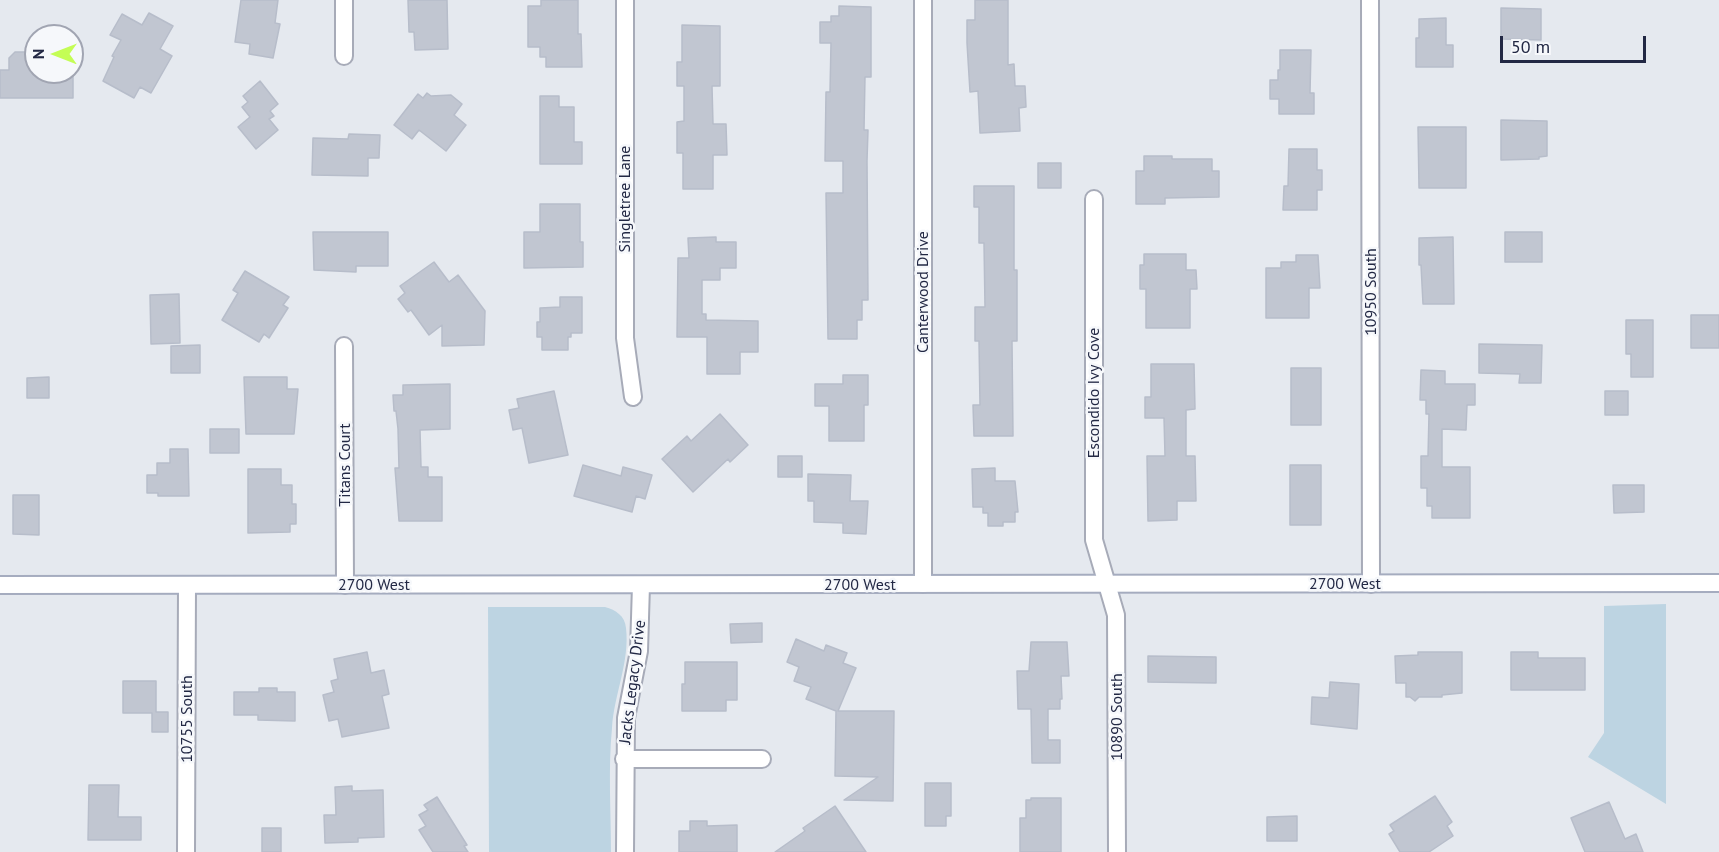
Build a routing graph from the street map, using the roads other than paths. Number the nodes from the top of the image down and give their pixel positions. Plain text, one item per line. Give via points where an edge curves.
1 (344, 0) edge
2 (625, 0) edge
3 (923, 0) edge
4 (1370, 0) edge
5 (344, 56) dead end
6 (1094, 199) dead end
7 (344, 346) dead end
8 (633, 397) dead end
9 (1106, 584) junction
10 (1371, 584) junction
11 (1719, 584) edge
12 (0, 585) edge
13 (187, 585) junction
14 (345, 585) junction
15 (641, 585) junction
16 (923, 585) junction
17 (624, 759) junction
18 (762, 759) dead end
19 (186, 852) edge
20 (625, 852) edge
21 (1117, 852) edge

1 - 5 street
2 - 8 street, Singletree Lane via 625,338
3 - 16 street, Canterwood Drive
4 - 10 street, 10950 South
6 - 9 street, Escondido Ivy Cove via 1094,540
7 - 14 street, Titans Court
9 - 10 street, 2700 West
9 - 16 street, 2700 West
9 - 21 street, 10890 South via 1116,615
10 - 11 street, 2700 West
12 - 13 street, 2700 West
13 - 14 street, 2700 West
13 - 19 street, 10755 South
14 - 15 street, 2700 West
15 - 16 street, 2700 West
15 - 17 street, Jacks Legacy Drive via 640,643 627,712
17 - 18 street
17 - 20 street, Jacks Legacy Drive

